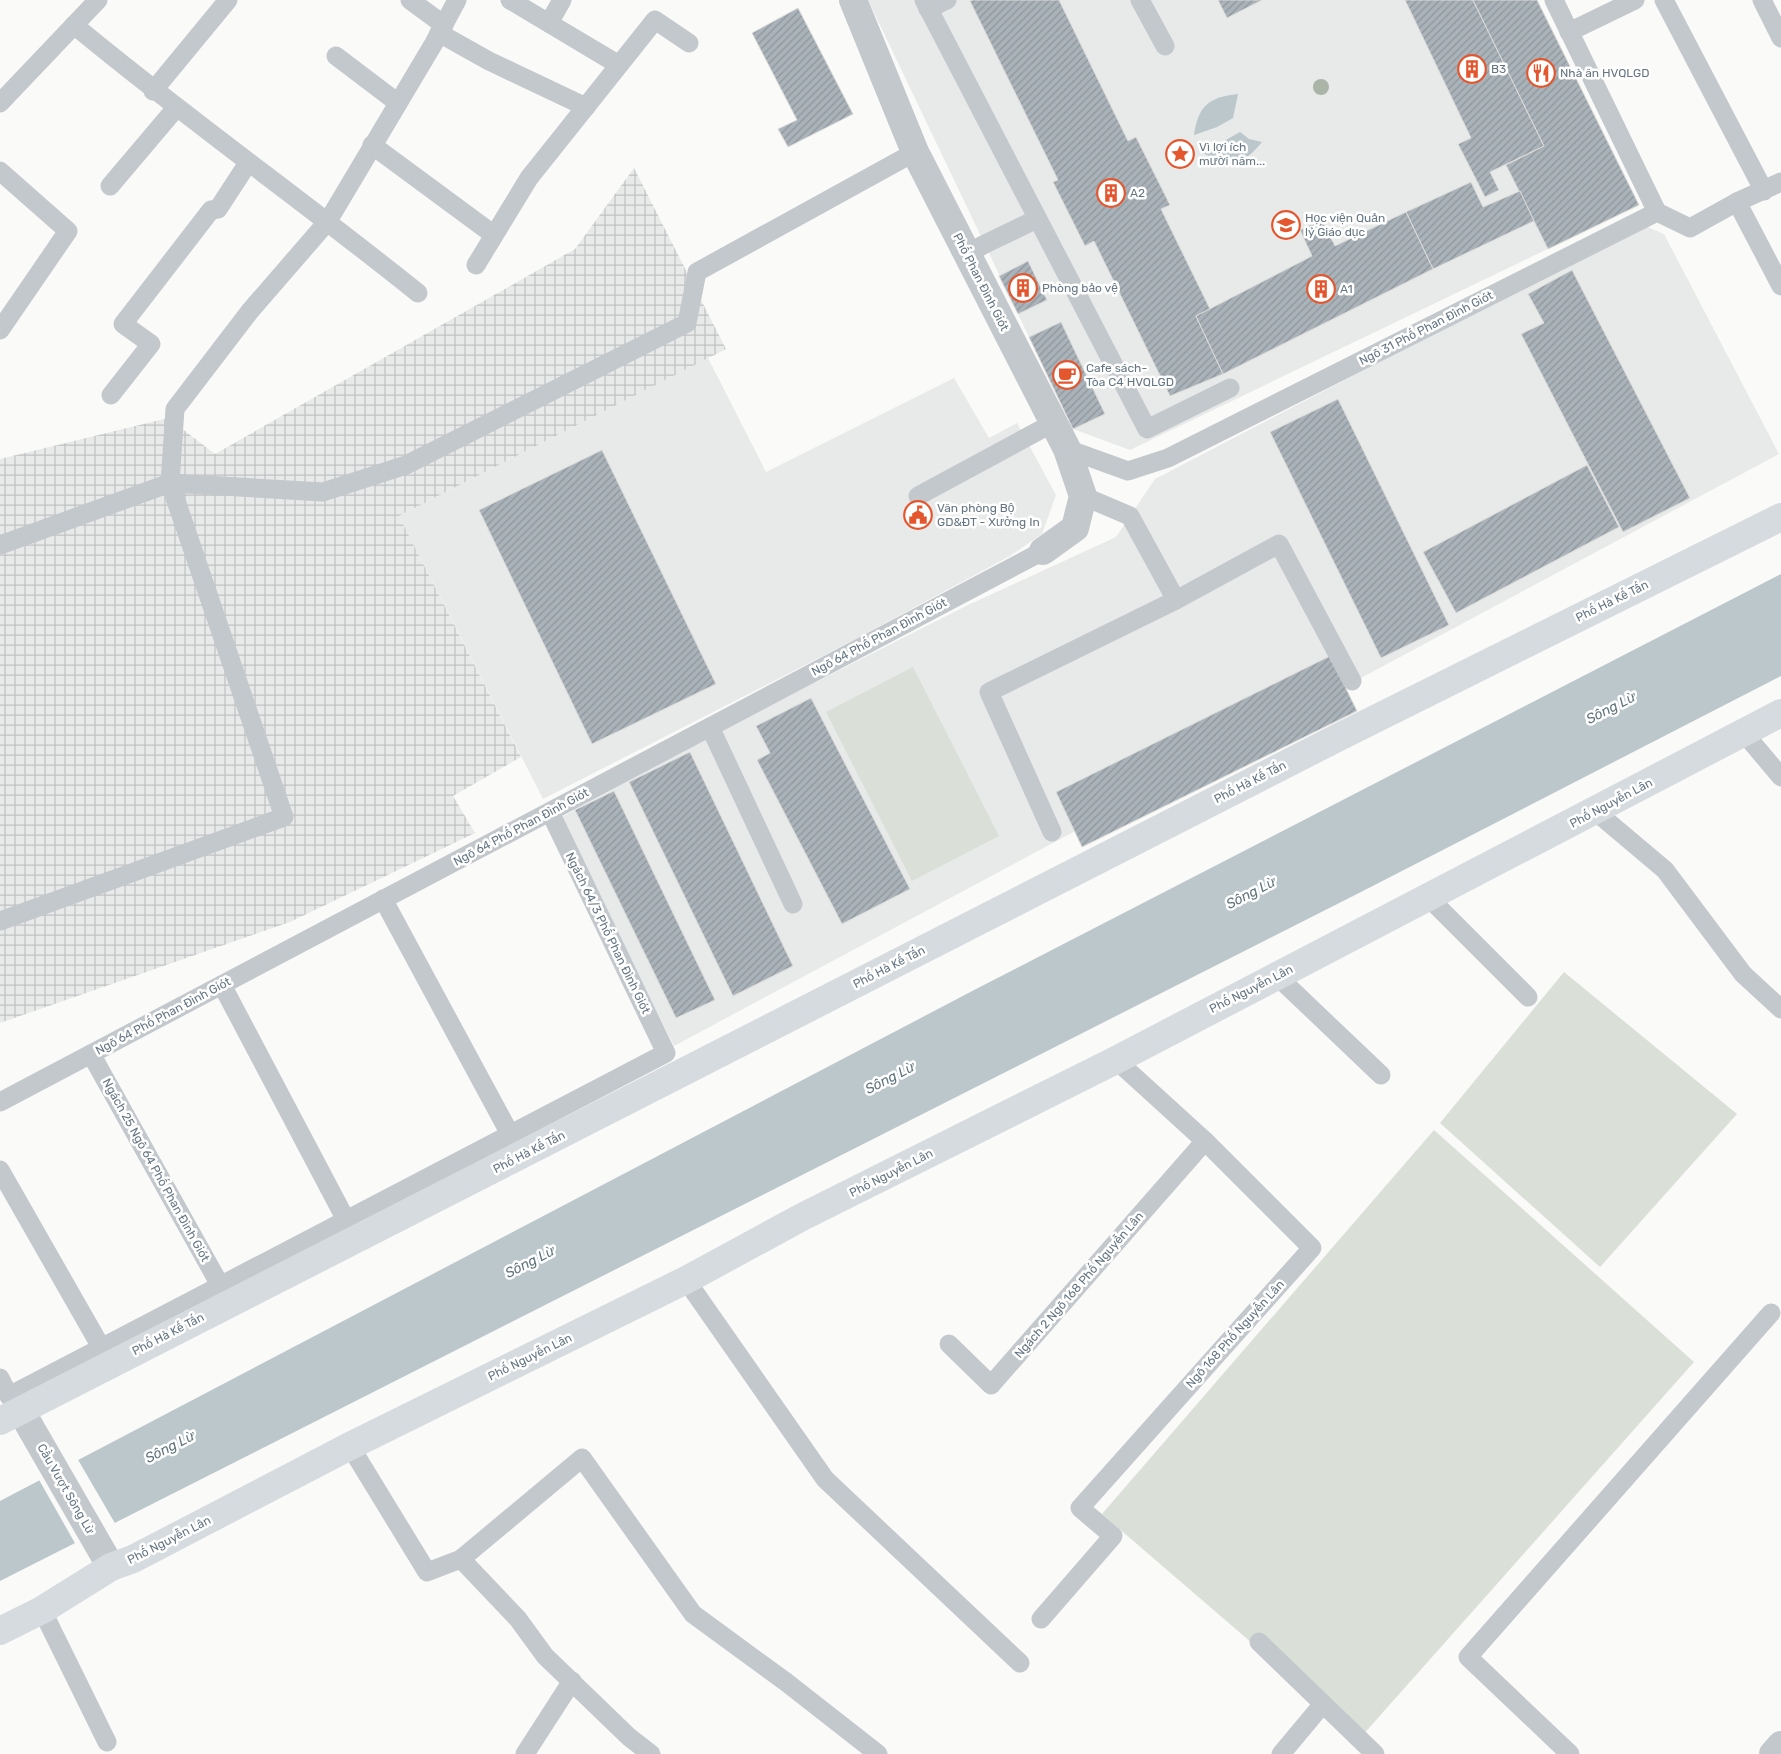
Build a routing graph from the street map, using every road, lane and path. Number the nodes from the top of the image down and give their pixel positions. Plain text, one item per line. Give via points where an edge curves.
1 (98, 0) edge
2 (228, 0) edge
3 (410, 0) edge
4 (457, 0) edge
5 (510, 0) edge
6 (562, 0) edge
7 (853, 0) edge
8 (947, 0) edge
9 (1140, 0) edge
10 (1554, 0) edge
11 (1635, 0) edge
12 (1664, 0) edge
13 (1762, 0) edge
14 (926, 4) edge
15 (549, 23) junction
16 (74, 25) junction
17 (441, 29) junction
18 (1570, 32) junction
19 (1781, 38) edge
20 (689, 44) dead end
21 (1165, 46) dead end
22 (336, 56) dead end
23 (618, 65) junction
24 (154, 91) junction
25 (3, 95) edge
26 (398, 102) junction
27 (586, 107) junction
28 (176, 108) junction
29 (372, 145) junction
30 (916, 152) junction
31 (248, 163) junction
32 (0, 171) edge
33 (1781, 182) edge
34 (110, 186) dead end
35 (1764, 190) junction
36 (1737, 202) junction
37 (1657, 212) junction
38 (1037, 219) junction
39 (328, 221) junction
40 (494, 235) junction
41 (968, 254) junction
42 (476, 265) dead end
43 (1781, 286) edge
44 (418, 293) dead end
45 (2, 323) edge
46 (1230, 388) dead end
47 (111, 395) dead end
48 (1053, 423) junction
49 (1067, 449) junction
50 (170, 483) junction
51 (918, 496) dead end
52 (1082, 496) junction
53 (1781, 517) edge
54 (0, 545) edge
55 (1043, 551) joint
56 (1176, 600) junction
57 (1352, 681) dead end
58 (1781, 713) edge
59 (710, 727) junction
60 (1744, 733) junction
61 (1781, 777) edge
62 (1595, 811) junction
63 (550, 812) junction
64 (1052, 832) dead end
65 (1429, 898) junction
66 (383, 899) junction
67 (793, 904) dead end
68 (0, 921) edge
69 (1276, 976) junction
70 (222, 985) junction
71 (1528, 997) dead end
72 (1781, 1009) edge
73 (666, 1053) joint
74 (91, 1054) junction
75 (1116, 1060) junction
76 (1381, 1075) dead end
77 (0, 1102) edge
78 (510, 1134) junction
79 (1204, 1141) junction
80 (0, 1170) edge
81 (346, 1220) junction
82 (686, 1280) junction
83 (220, 1285) junction
84 (1771, 1313) dead end
85 (949, 1344) dead end
86 (101, 1347) junction
87 (0, 1378) edge
88 (10, 1409) edge
89 (350, 1446) junction
90 (105, 1557) junction
91 (461, 1559) junction
92 (42, 1610) junction
93 (1041, 1619) dead end
94 (0, 1631) edge
95 (1259, 1642) dead end
96 (1020, 1663) dead end
97 (572, 1681) junction
98 (1322, 1705) junction
99 (107, 1742) dead end
100 (1781, 1745) edge
101 (525, 1754) edge
102 (651, 1754) edge
103 (878, 1754) edge
104 (1281, 1754) edge
105 (1375, 1754) edge
106 (1570, 1754) edge
107 (1773, 1754) edge

1 - 16 lane
2 - 24 lane
3 - 17 lane
4 - 17 lane
5 - 15 lane
6 - 15 lane
7 - 30 street, Phố Phan Đình Giót
8 - 14 lane
9 - 21 lane
10 - 18 lane
11 - 18 lane
12 - 35 lane
13 - 19 lane
14 - 38 lane
15 - 23 lane
16 - 24 lane
16 - 25 lane
17 - 26 lane
17 - 27 lane via 489,62
18 - 37 lane
20 - 23 lane via 655,20
22 - 26 lane
23 - 27 lane
24 - 28 lane
26 - 29 lane
27 - 40 lane via 529,178
28 - 31 lane
28 - 34 lane
29 - 39 lane
29 - 40 lane
30 - 41 street, Phố Phan Đình Giót
30 - 50 lane via 697,272 688,323 406,465 323,492
31 - 39 lane
31 - 47 lane via 218,209 211,210 123,324 151,344
32 - 45 lane via 68,230
33 - 35 lane
35 - 36 lane
36 - 37 lane via 1690,228
36 - 43 lane
37 - 49 lane, Ngõ 31 Phố Phan Đình Giót via 1168,458 1128,471
38 - 41 lane
38 - 46 lane via 1148,429
39 - 44 lane
39 - 50 lane via 250,311 174,409
40 - 42 lane
41 - 48 street, Phố Phan Đình Giót
48 - 49 street, Phố Phan Đình Giót
48 - 51 lane
49 - 52 street, Phố Phan Đình Giót
50 - 54 lane
50 - 68 lane via 284,816
52 - 55 street via 1074,528
52 - 56 lane via 1130,516
53 - 88 street, Phố Hà Kế Tấn via 1330,741
55 - 59 lane, Ngõ 64 Phố Phan Đình Giót
56 - 57 lane via 1280,544
56 - 64 lane via 989,692
58 - 60 street, Phố Nguyễn Lân
59 - 63 lane, Ngõ 64 Phố Phan Đình Giót
59 - 67 lane
60 - 61 lane
60 - 62 street, Phố Nguyễn Lân
62 - 65 street, Phố Nguyễn Lân
62 - 72 lane via 1665,870 1743,974
63 - 66 lane, Ngõ 64 Phố Phan Đình Giót
63 - 73 lane, Ngách 64/3 Phố Phan Đình Giót
65 - 69 street, Phố Nguyễn Lân
65 - 71 lane
66 - 70 lane, Ngõ 64 Phố Phan Đình Giót
66 - 78 lane
69 - 75 street, Phố Nguyễn Lân
69 - 76 lane
70 - 74 lane, Ngõ 64 Phố Phan Đình Giót
70 - 81 lane
73 - 78 lane, Phố Hà Kế Tấn
74 - 77 lane, Ngõ 64 Phố Phan Đình Giót
74 - 83 lane, Ngách 25 Ngõ 64 Phố Phan Đình Giót
75 - 79 lane, Ngõ 168 Phố Nguyễn Lân
75 - 82 street, Phố Nguyễn Lân via 802,1217
78 - 81 lane, Phố Hà Kế Tấn
79 - 85 lane, Ngách 2 Ngõ 168 Phố Nguyễn Lân via 991,1386
79 - 93 lane, Ngõ 168 Phố Nguyễn Lân via 1312,1248 1080,1508 1113,1536
80 - 86 lane
81 - 83 lane, Phố Hà Kế Tấn
82 - 89 street, Phố Nguyễn Lân
82 - 96 lane via 825,1478
83 - 86 lane, Phố Hà Kế Tấn
84 - 106 lane via 1468,1658
86 - 88 lane, Phố Hà Kế Tấn
87 - 88 lane
88 - 90 street, Cầu Vượt Sông Lừ via 36,1437
89 - 90 street, Phố Nguyễn Lân via 133,1559
89 - 91 lane via 427,1572
90 - 92 street, Phố Nguyễn Lân
91 - 97 lane via 518,1619 545,1656
91 - 103 lane via 582,1458 693,1614
92 - 94 street, Phố Nguyễn Lân
92 - 99 lane
95 - 98 lane
97 - 101 lane
97 - 102 lane
98 - 104 lane
98 - 105 lane
100 - 107 street

